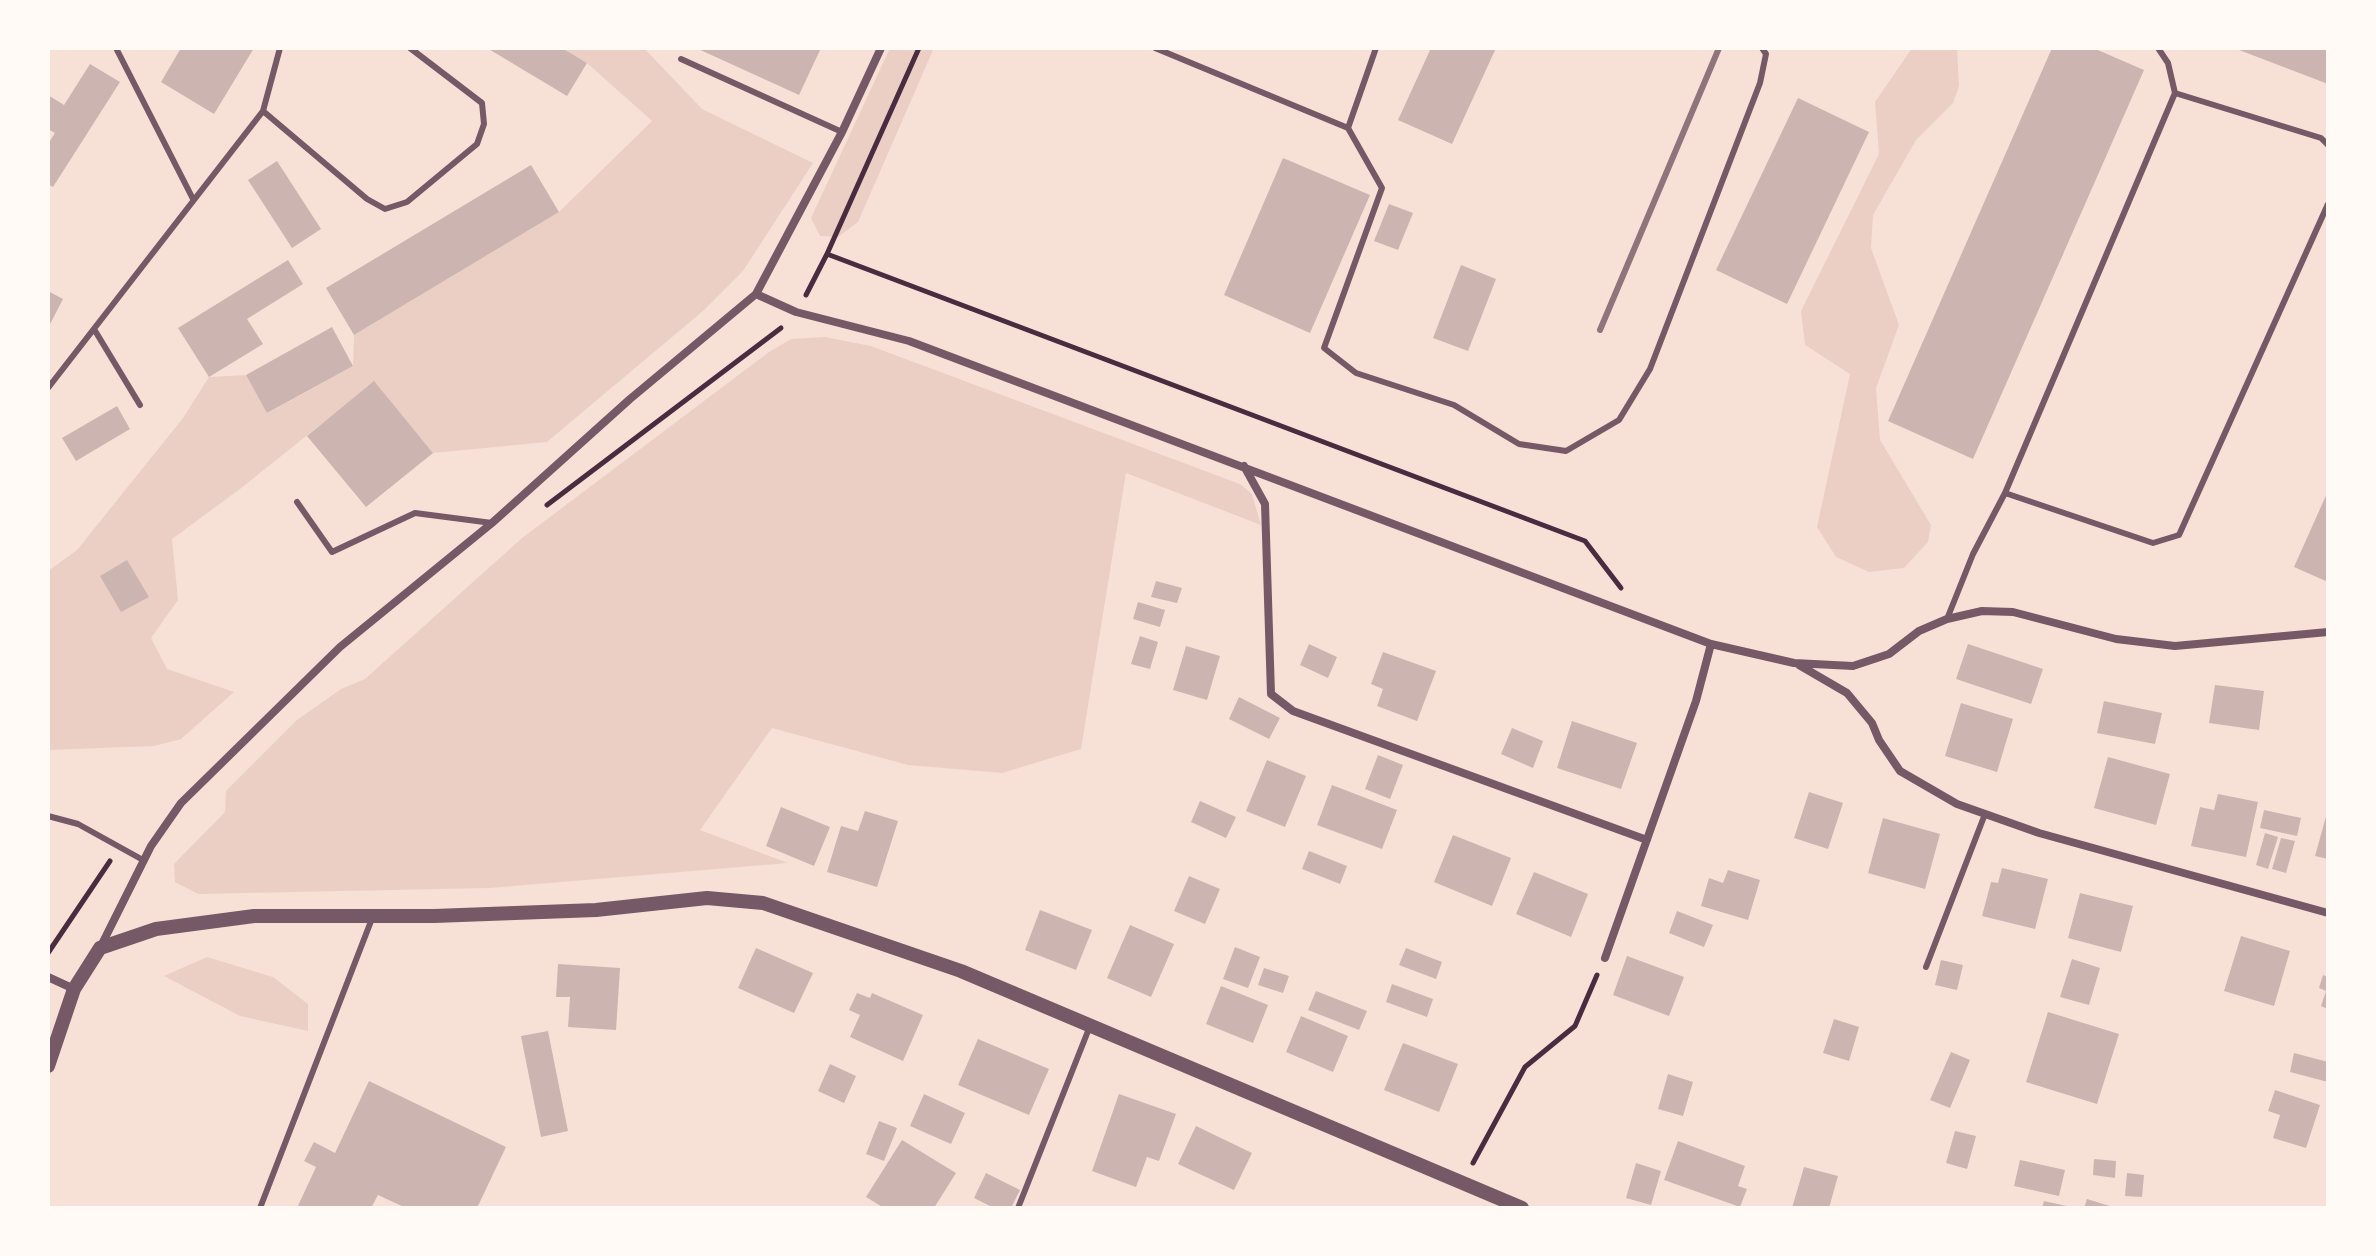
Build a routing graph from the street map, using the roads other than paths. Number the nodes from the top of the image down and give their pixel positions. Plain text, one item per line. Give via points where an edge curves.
1 (116, 48) edge
2 (280, 48) edge
3 (410, 48) edge
4 (881, 48) edge
5 (1155, 48) edge
6 (1376, 48) edge
7 (1762, 48) edge
8 (2158, 48) edge
9 (681, 59) dead end
10 (2175, 93) junction
11 (263, 111) junction
12 (1348, 128) junction
13 (842, 132) junction
14 (2328, 145) edge
15 (193, 199) junction
16 (2328, 204) edge
17 (756, 294) junction
18 (94, 329) junction
19 (48, 388) edge
20 (140, 405) dead end
21 (1244, 466) junction
22 (2005, 493) junction
23 (297, 502) dead end
24 (492, 523) junction
25 (1947, 619) junction
26 (2328, 632) edge
27 (1711, 644) junction
28 (1794, 663) junction
29 (1985, 814) junction
30 (48, 816) edge
31 (1647, 840) junction
32 (143, 860) junction
33 (2328, 913) edge
34 (373, 916) junction
35 (100, 948) junction
36 (1605, 958) road end
37 (1926, 967) dead end
38 (48, 977) edge
39 (74, 989) junction
40 (1090, 1026) junction
41 (48, 1066) edge
42 (260, 1208) edge
43 (1018, 1208) edge
44 (1522, 1208) edge

1 - 15 lane
2 - 11 lane
3 - 11 lane via 482,103 484,124 477,144 396,208 376,206
4 - 13 street
5 - 12 lane
6 - 12 lane
7 - 12 lane via 1766,54 1760,83 1650,369 1619,420 1566,451 1519,444 1454,405 1356,373 1324,348 1382,188
8 - 10 lane via 2168,63
9 - 13 lane
10 - 14 lane via 2321,138
10 - 22 lane
11 - 15 lane
13 - 17 street
15 - 18 lane
16 - 22 lane via 2179,535 2153,543
17 - 21 street via 796,312 909,341
17 - 24 street
18 - 19 lane
18 - 20 lane
21 - 27 street
21 - 31 street via 1265,504 1271,694 1293,711
22 - 25 lane
23 - 24 lane via 332,552 415,513
24 - 32 street via 340,647 171,813
25 - 26 street via 1982,611 2013,612 2116,639 2175,646
25 - 28 street via 1919,631 1889,654 1853,666
27 - 28 street
27 - 31 street
28 - 29 street via 1847,693 1900,771
29 - 33 street
29 - 37 lane
30 - 32 lane via 78,824
31 - 36 street
32 - 35 street
34 - 35 street via 254,916 156,929
34 - 40 street via 596,910 707,898 763,903 961,971
34 - 42 lane
35 - 39 street
38 - 39 street
39 - 41 street
40 - 43 lane
40 - 44 street

